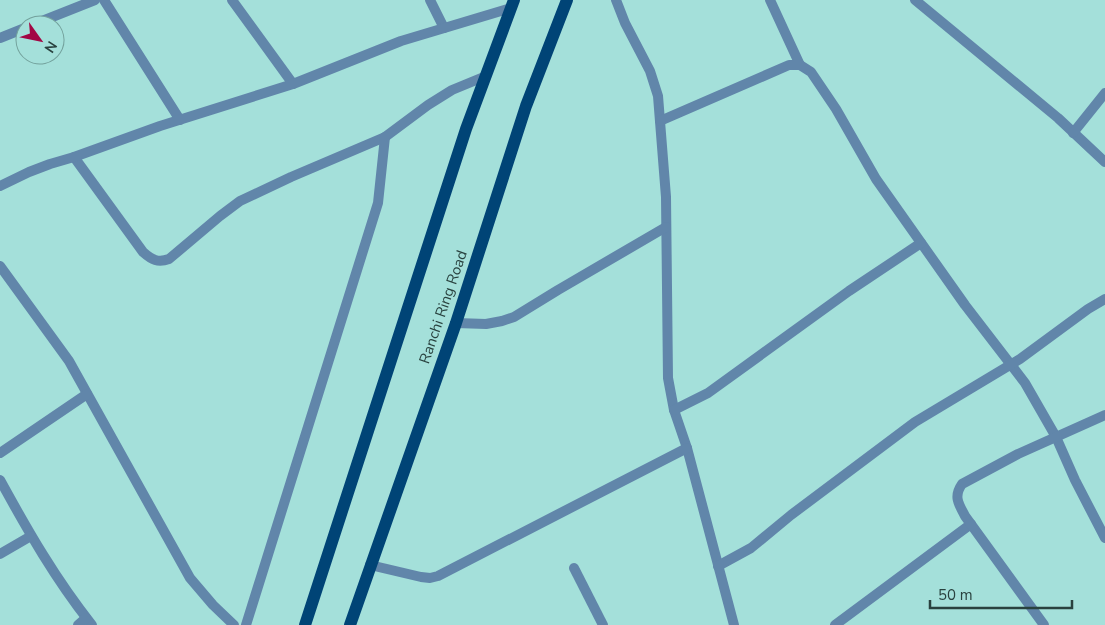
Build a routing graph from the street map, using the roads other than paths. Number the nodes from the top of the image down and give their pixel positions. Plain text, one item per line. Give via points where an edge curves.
1 (96, 0) edge
2 (104, 0) edge
3 (232, 0) edge
4 (430, 0) edge
5 (567, 0) edge
6 (616, 0) edge
7 (770, 0) edge
8 (916, 0) edge
9 (512, 4) edge
10 (58, 15) edge
11 (444, 28) junction
12 (15, 32) edge
13 (0, 38) edge
14 (800, 65) junction
15 (486, 76) junction
16 (293, 84) junction
17 (1105, 93) edge
18 (180, 120) junction
19 (660, 121) junction
20 (1073, 133) junction
21 (385, 137) junction
22 (74, 157) junction
23 (1105, 162) edge
24 (0, 186) edge
25 (666, 227) junction
26 (921, 243) junction
27 (0, 266) edge
28 (1105, 299) edge
29 (456, 323) junction
30 (1010, 364) junction
31 (87, 394) junction
32 (674, 410) junction
33 (1105, 415) edge
34 (1056, 437) junction
35 (687, 448) junction
36 (0, 453) edge
37 (0, 480) edge
38 (971, 524) junction
39 (31, 536) junction
40 (1105, 538) edge
41 (0, 554) edge
42 (370, 565) junction
43 (718, 566) junction
44 (574, 568) dead end
45 (89, 621) edge
46 (1042, 624) edge
47 (78, 625) edge
48 (234, 625) edge
49 (246, 625) edge
50 (305, 625) edge
51 (350, 625) edge
52 (603, 625) edge
53 (734, 625) edge
54 (835, 625) edge

1 - 10 street
2 - 18 street
3 - 16 street
4 - 11 street
5 - 29 main road, Ranchi Ring Road via 526,106
6 - 19 street via 654,83
7 - 14 street
8 - 20 street
9 - 11 street
9 - 15 main road
11 - 16 street
12 - 13 street
14 - 19 street via 789,65
14 - 26 street via 811,72 876,179
15 - 21 street via 452,90
15 - 50 main road
16 - 18 street
17 - 20 street
18 - 22 street
19 - 25 street
20 - 23 street
21 - 22 street via 240,201 162,262 143,252
21 - 49 street via 378,203
22 - 24 street
25 - 29 street via 514,317 486,324
25 - 32 street via 668,378
26 - 30 street
26 - 32 street via 841,296 708,394
27 - 31 street via 69,361
28 - 30 street
29 - 42 main road, Ranchi Ring Road
30 - 34 street via 1025,383
30 - 43 street via 916,422 751,548
31 - 36 street
31 - 48 street via 190,578
32 - 35 street
33 - 34 street
34 - 38 street via 962,484 957,491 958,502
34 - 40 street
35 - 42 street via 438,576 421,577
35 - 43 street
37 - 39 street
38 - 46 street
38 - 54 street
39 - 41 street
39 - 45 street
42 - 51 main road, Ranchi Ring Road
43 - 53 street
44 - 52 street
45 - 47 street

